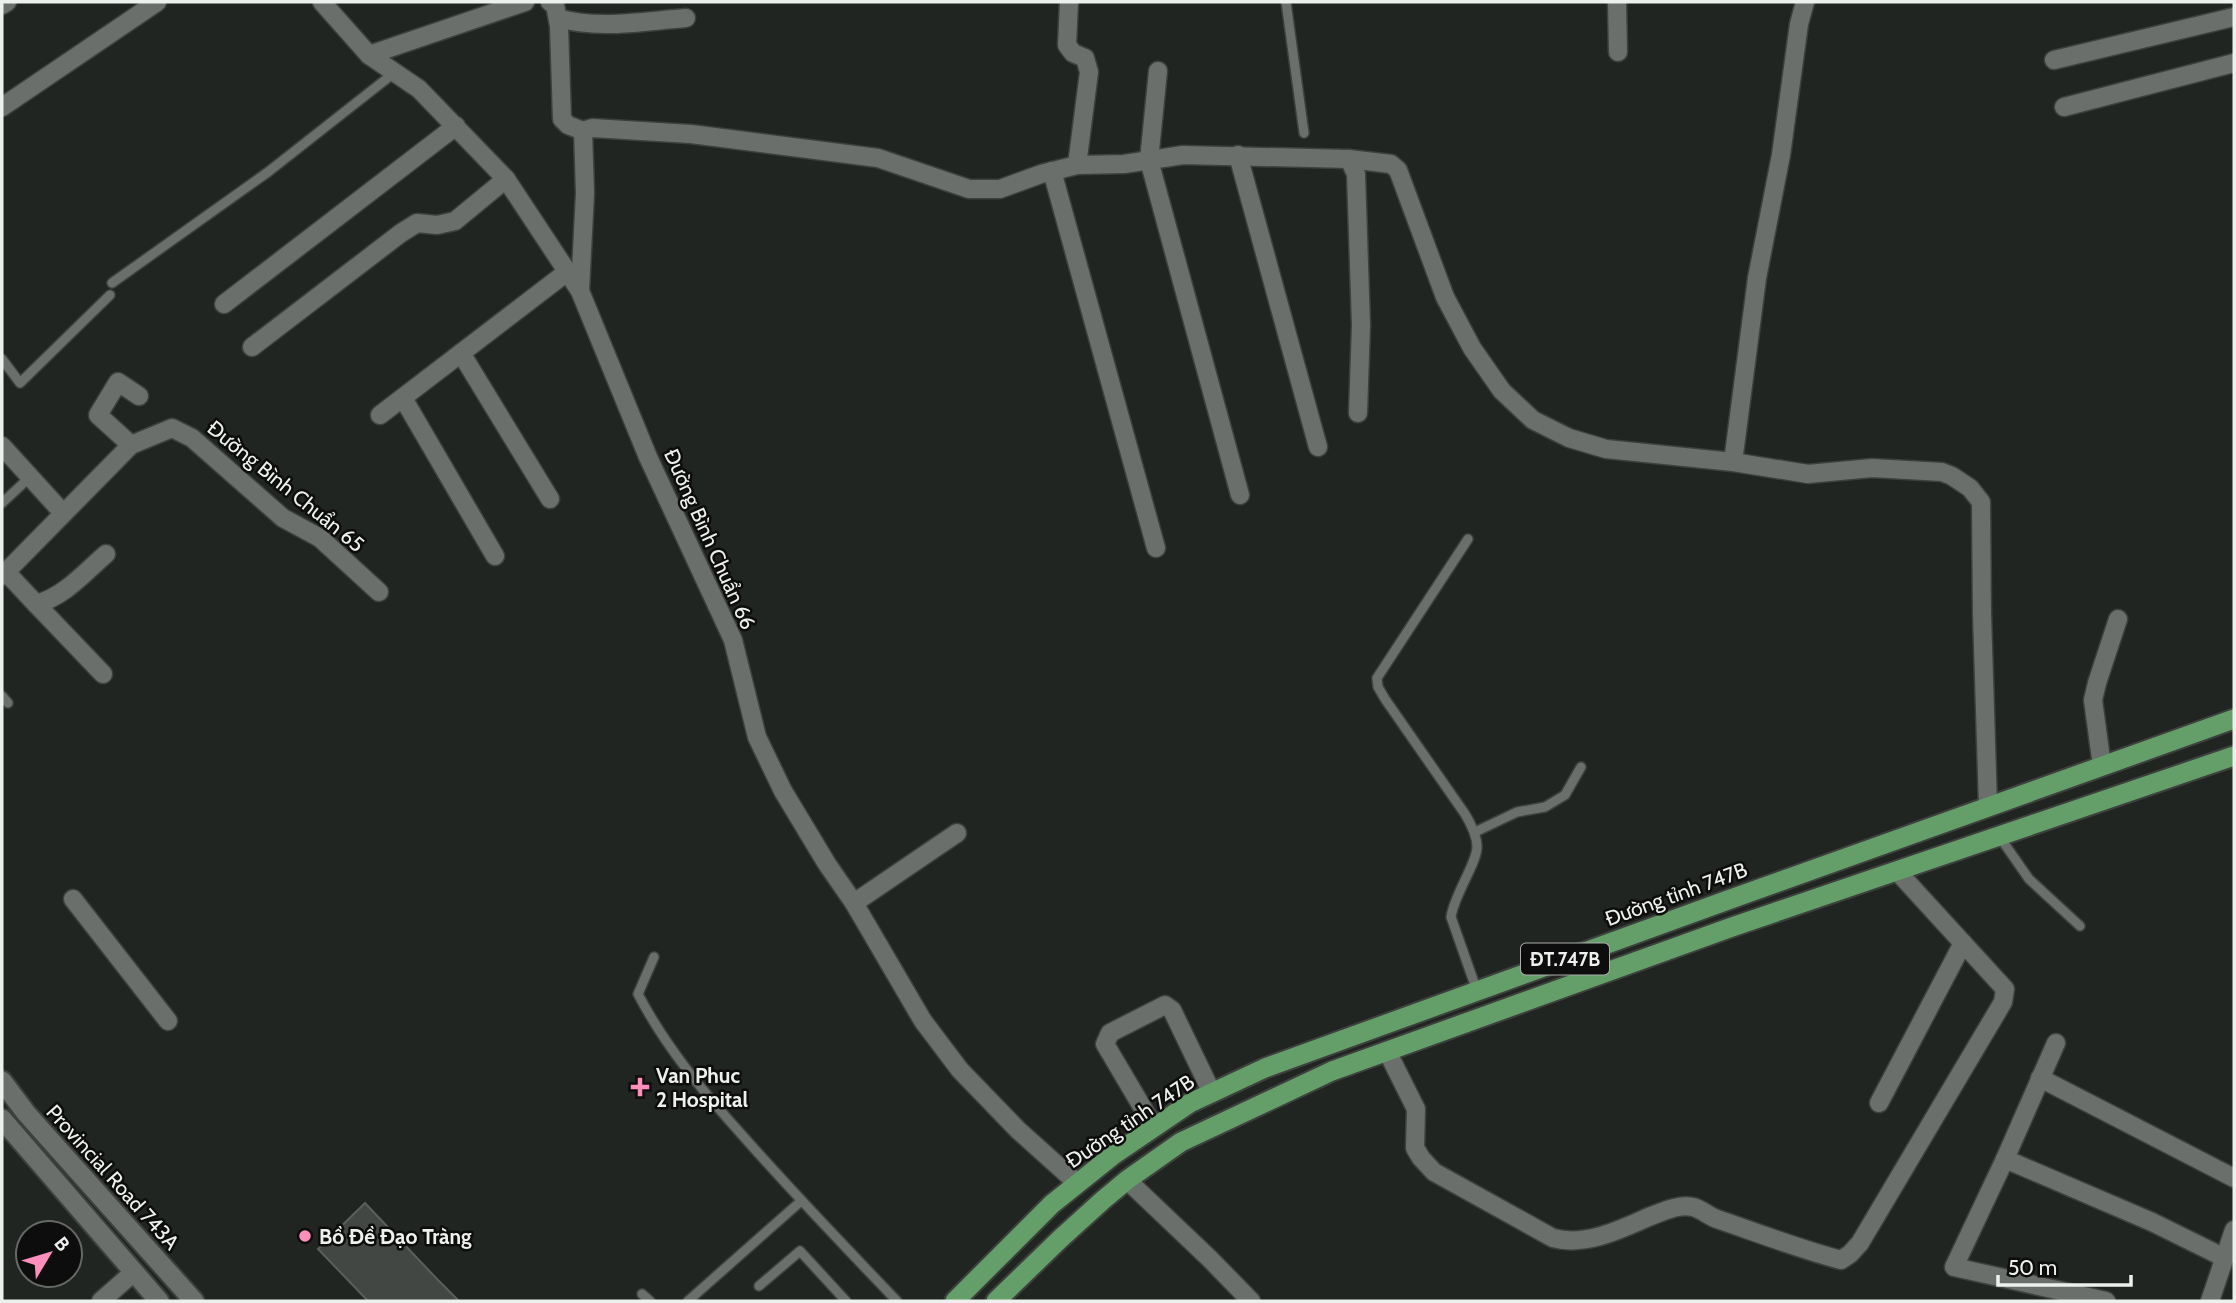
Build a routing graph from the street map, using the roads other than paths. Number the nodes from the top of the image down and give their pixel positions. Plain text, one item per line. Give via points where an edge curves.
1 (7, 2) edge
2 (157, 2) edge
3 (322, 2) edge
4 (525, 2) edge
5 (1069, 2) edge
6 (1286, 2) edge
7 (1617, 2) edge
8 (1805, 2) edge
9 (2, 5) edge
10 (555, 7) edge
11 (2234, 17) edge
12 (686, 18) dead end
13 (1618, 52) dead end
14 (369, 55) junction
15 (2054, 60) dead end
16 (2234, 63) edge
17 (1158, 71) dead end
18 (394, 73) junction
19 (2, 107) edge
20 (2064, 107) dead end
21 (456, 126) junction
22 (583, 131) junction
23 (1304, 133) dead end
24 (1237, 155) junction
25 (1349, 159) junction
26 (1149, 160) junction
27 (1077, 165) junction
28 (1052, 172) junction
29 (506, 179) junction
30 (567, 272) junction
31 (112, 283) dead end
32 (580, 291) junction
33 (110, 295) dead end
34 (224, 304) dead end
35 (252, 347) dead end
36 (461, 354) junction
37 (2, 359) edge
38 (139, 397) dead end
39 (403, 398) junction
40 (1358, 413) dead end
41 (380, 415) dead end
42 (131, 445) junction
43 (2, 446) edge
44 (1318, 447) dead end
45 (1733, 462) junction
46 (30, 477) junction
47 (1240, 495) dead end
48 (550, 499) dead end
49 (2, 503) edge
50 (63, 513) junction
51 (1468, 539) dead end
52 (1156, 548) dead end
53 (106, 554) dead end
54 (495, 556) dead end
55 (4, 574) edge
56 (379, 592) dead end
57 (36, 604) junction
58 (2118, 619) dead end
59 (103, 674) dead end
60 (2234, 719) edge
61 (2234, 756) edge
62 (2102, 766) junction
63 (1581, 767) dead end
64 (1988, 806) junction
65 (1475, 832) junction
66 (957, 833) dead end
67 (1999, 836) junction
68 (1897, 871) junction
69 (72, 899) dead end
70 (854, 902) junction
71 (1682, 916) junction
72 (2080, 926) dead end
73 (1690, 942) junction
74 (1963, 943) junction
75 (654, 957) dead end
76 (1477, 991) junction
77 (168, 1021) dead end
78 (2056, 1043) dead end
79 (1387, 1051) junction
80 (2040, 1078) junction
81 (2, 1081) edge
82 (1212, 1093) junction
83 (1879, 1103) dead end
84 (4, 1125) edge
85 (1154, 1127) junction
86 (2005, 1159) junction
87 (2234, 1178) edge
88 (1127, 1180) junction
89 (1077, 1183) junction
90 (800, 1202) junction
91 (2231, 1243) edge
92 (134, 1272) junction
93 (759, 1286) dead end
94 (642, 1294) dead end
95 (101, 1301) edge
96 (159, 1301) edge
97 (194, 1301) edge
98 (650, 1301) edge
99 (688, 1301) edge
100 (846, 1301) edge
101 (897, 1301) edge
102 (955, 1301) edge
103 (996, 1301) edge
104 (1251, 1301) edge
105 (2106, 1301) edge
106 (2210, 1301) edge

1 - 9 street
2 - 19 street
3 - 14 street, Đường Bình Chuẩn 66
4 - 14 street
5 - 27 street via 1067,45 1084,58 1089,72
6 - 23 lane
7 - 13 street
8 - 45 street via 1758,278
10 - 12 street via 568,21 598,24
10 - 22 street via 562,119
11 - 15 street
14 - 18 street, Đường Bình Chuẩn 66
16 - 20 street
17 - 26 street
18 - 21 street, Đường Bình Chuẩn 66 via 419,89
18 - 31 lane via 268,172
21 - 29 street, Đường Bình Chuẩn 66
21 - 34 street
22 - 28 street via 691,134 878,158 969,189 1000,189
22 - 32 street
24 - 25 street
24 - 26 street
24 - 44 street
25 - 40 street via 1356,174 1361,325
25 - 45 street via 1391,164 1398,170 1445,297 1472,348 1502,391 1533,420 1606,449
26 - 27 street
26 - 47 street
27 - 28 street
28 - 52 street
29 - 30 street, Đường Bình Chuẩn 66
29 - 35 street via 455,221 417,223 401,233
30 - 32 street, Đường Bình Chuẩn 66
30 - 36 street
32 - 70 street, Đường Bình Chuẩn 66 via 648,457 733,640 757,737 789,802
33 - 37 lane via 20,383
36 - 39 street
36 - 48 street
38 - 42 street via 118,382 98,415
39 - 41 street
39 - 54 street
42 - 50 street, Đường Bình Chuẩn 65
42 - 56 street, Đường Bình Chuẩn 65 via 172,428 192,438 283,518 320,538
43 - 46 street
45 - 64 street via 1808,474 1872,468 1931,470 1952,476 1975,493 1981,502
46 - 49 lane
46 - 50 street
50 - 55 street, Đường Bình Chuẩn 65
51 - 65 lane via 1377,678 1385,699
53 - 57 street via 60,594
55 - 57 street, Đường Bình Chuẩn 65
57 - 59 street, Đường Bình Chuẩn 65
58 - 62 street via 2094,701
60 - 62 main road, Đường tỉnh 747B / ĐT.747B
61 - 67 main road, ĐT.747B
62 - 64 main road, Đường tỉnh 747B / ĐT.747B
63 - 65 lane via 1565,795
64 - 71 main road, Đường tỉnh 747B / ĐT.747B
65 - 76 lane via 1478,849 1451,917
66 - 70 street
67 - 68 main road, ĐT.747B
67 - 72 lane via 2029,878
68 - 73 main road, ĐT.747B
68 - 74 street
69 - 77 street
70 - 89 street, Đường Bình Chuẩn 66 via 923,1021 960,1070
71 - 73 main road
71 - 76 main road, Đường tỉnh 747B / ĐT.747B
73 - 79 main road, ĐT.747B
74 - 79 street via 2005,989 2003,1002 1860,1243 1841,1260 1693,1207 1673,1208 1581,1241 1553,1238 1434,1172 1421,1158 1415,1148 1416,1109
74 - 83 street
75 - 90 lane via 638,994 648,1013 706,1094
76 - 82 main road, Đường tỉnh 747B / ĐT.747B via 1265,1068
78 - 80 street
79 - 88 main road, ĐT.747B via 1332,1071 1193,1136
80 - 86 street
80 - 87 street
81 - 97 main road, Provincial Road 743A
82 - 85 main road, Đường tỉnh 747B / ĐT.747B
82 - 85 street via 1172,1010 1165,1005 1110,1033 1105,1044
84 - 92 main road
85 - 89 main road, Đường tỉnh 747B / ĐT.747B
86 - 91 street via 2151,1222
86 - 105 street via 1954,1267
88 - 103 main road, ĐT.747B
88 - 104 street
89 - 102 main road, Đường tỉnh 747B / ĐT.747B
90 - 99 lane
90 - 101 lane
91 - 106 street
92 - 95 street
92 - 96 main road
93 - 100 lane via 800,1251
94 - 98 lane

